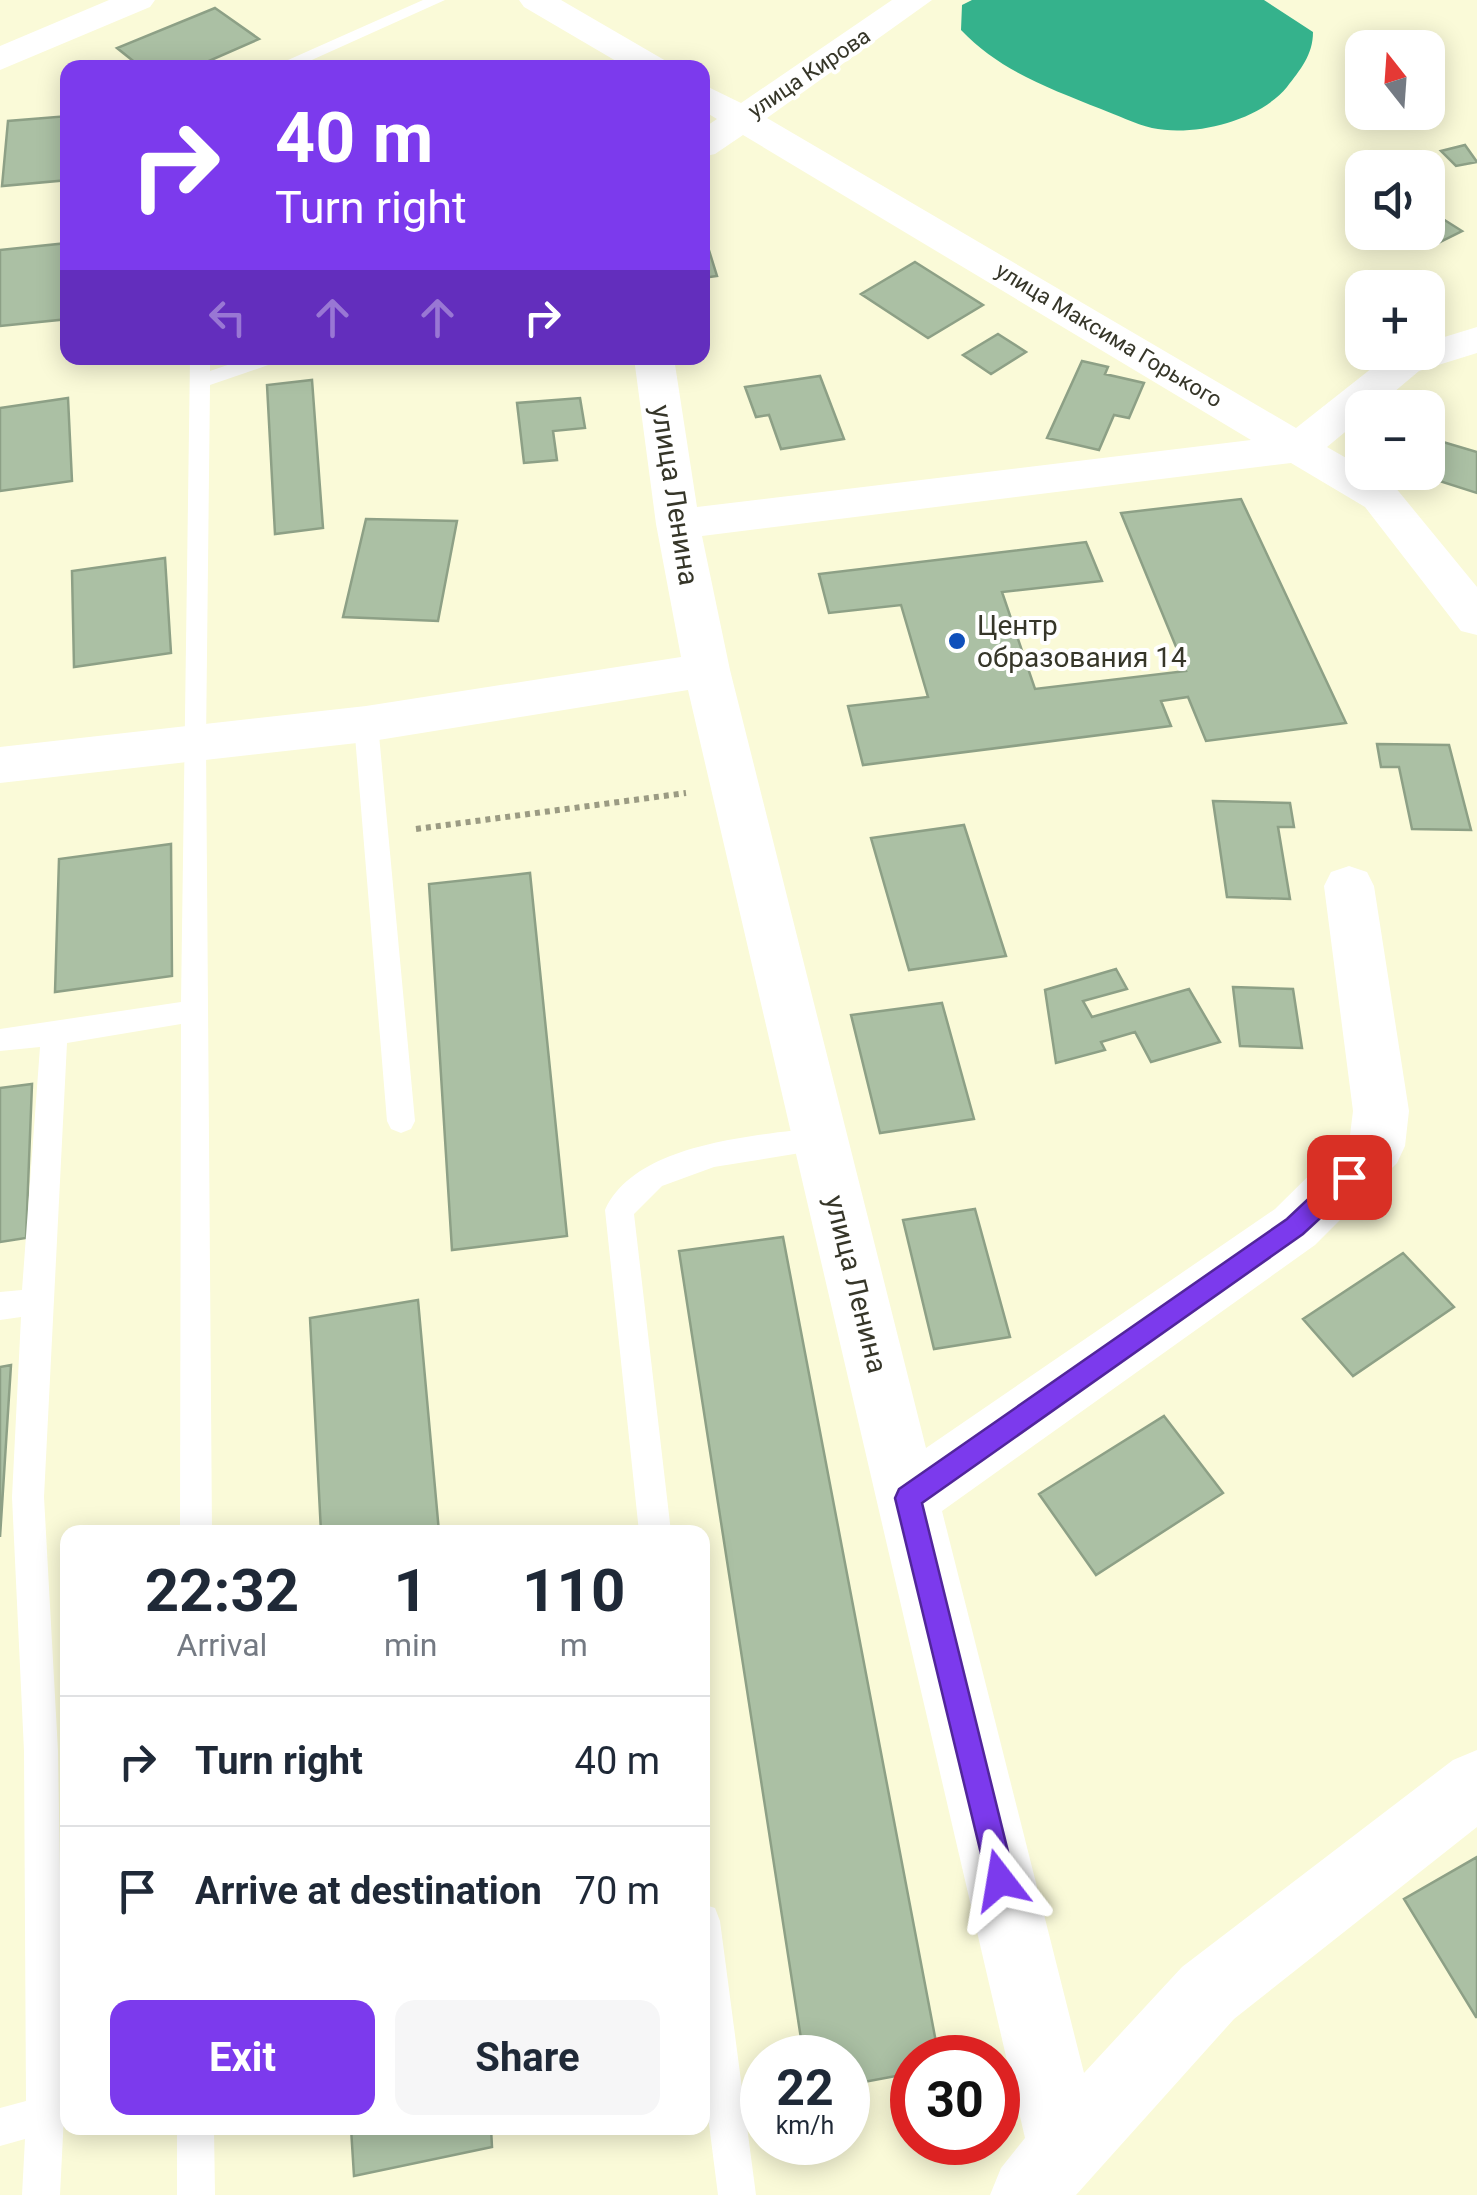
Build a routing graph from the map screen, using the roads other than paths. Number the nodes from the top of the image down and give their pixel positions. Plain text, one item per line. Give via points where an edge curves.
1 (138, 0) edge
2 (437, 0) edge
3 (536, 0) edge
4 (915, 0) edge
5 (0, 59) edge
6 (301, 60) edge
7 (640, 60) edge
8 (710, 99) edge
9 (743, 118) junction
10 (710, 141) edge
11 (1477, 340) edge
12 (228, 365) edge
13 (655, 365) edge
14 (200, 370) edge
15 (1298, 448) junction
16 (678, 524) junction
17 (1477, 619) edge
18 (707, 670) junction
19 (366, 724) junction
20 (194, 744) junction
21 (0, 765) edge
22 (1349, 886) dead end
23 (196, 1011) junction
24 (54, 1034) junction
25 (0, 1040) edge
26 (401, 1122) dead end
27 (821, 1139) junction
28 (36, 1302) junction
29 (0, 1306) edge
30 (908, 1498) junction
31 (196, 1525) edge
32 (654, 1525) edge
33 (1477, 1784) edge
34 (710, 1985) edge
35 (46, 2115) junction
36 (0, 2127) edge
37 (196, 2135) edge
38 (1046, 2172) edge
39 (41, 2195) edge
40 (196, 2195) edge
41 (736, 2195) edge

1 - 5 street
2 - 6 lane
3 - 7 street
4 - 9 street, улица Кирова
8 - 9 street, улица Максима Горького
9 - 10 street, улица Кирова
9 - 15 street, улица Максима Горького
11 - 15 street via 1405,362
12 - 14 lane
13 - 16 street, улица Ленина
14 - 20 lane
15 - 16 street
15 - 17 street, улица Максима Горького via 1380,497
16 - 18 street, улица Ленина
18 - 19 street
18 - 27 street, улица Ленина
19 - 20 street
19 - 26 lane
20 - 21 street
20 - 23 lane
22 - 30 street via 1381,1111 1377,1146 1295,1227
23 - 24 lane
23 - 31 lane
24 - 25 lane
24 - 28 lane
27 - 30 street, улица Ленина
27 - 32 lane via 698,1161 652,1177 619,1210
28 - 29 lane
28 - 35 lane via 28,1497 41,1751
30 - 38 street, улица Ленина
33 - 38 street via 1208,1993
34 - 41 lane
35 - 36 lane
35 - 39 lane
37 - 40 lane

